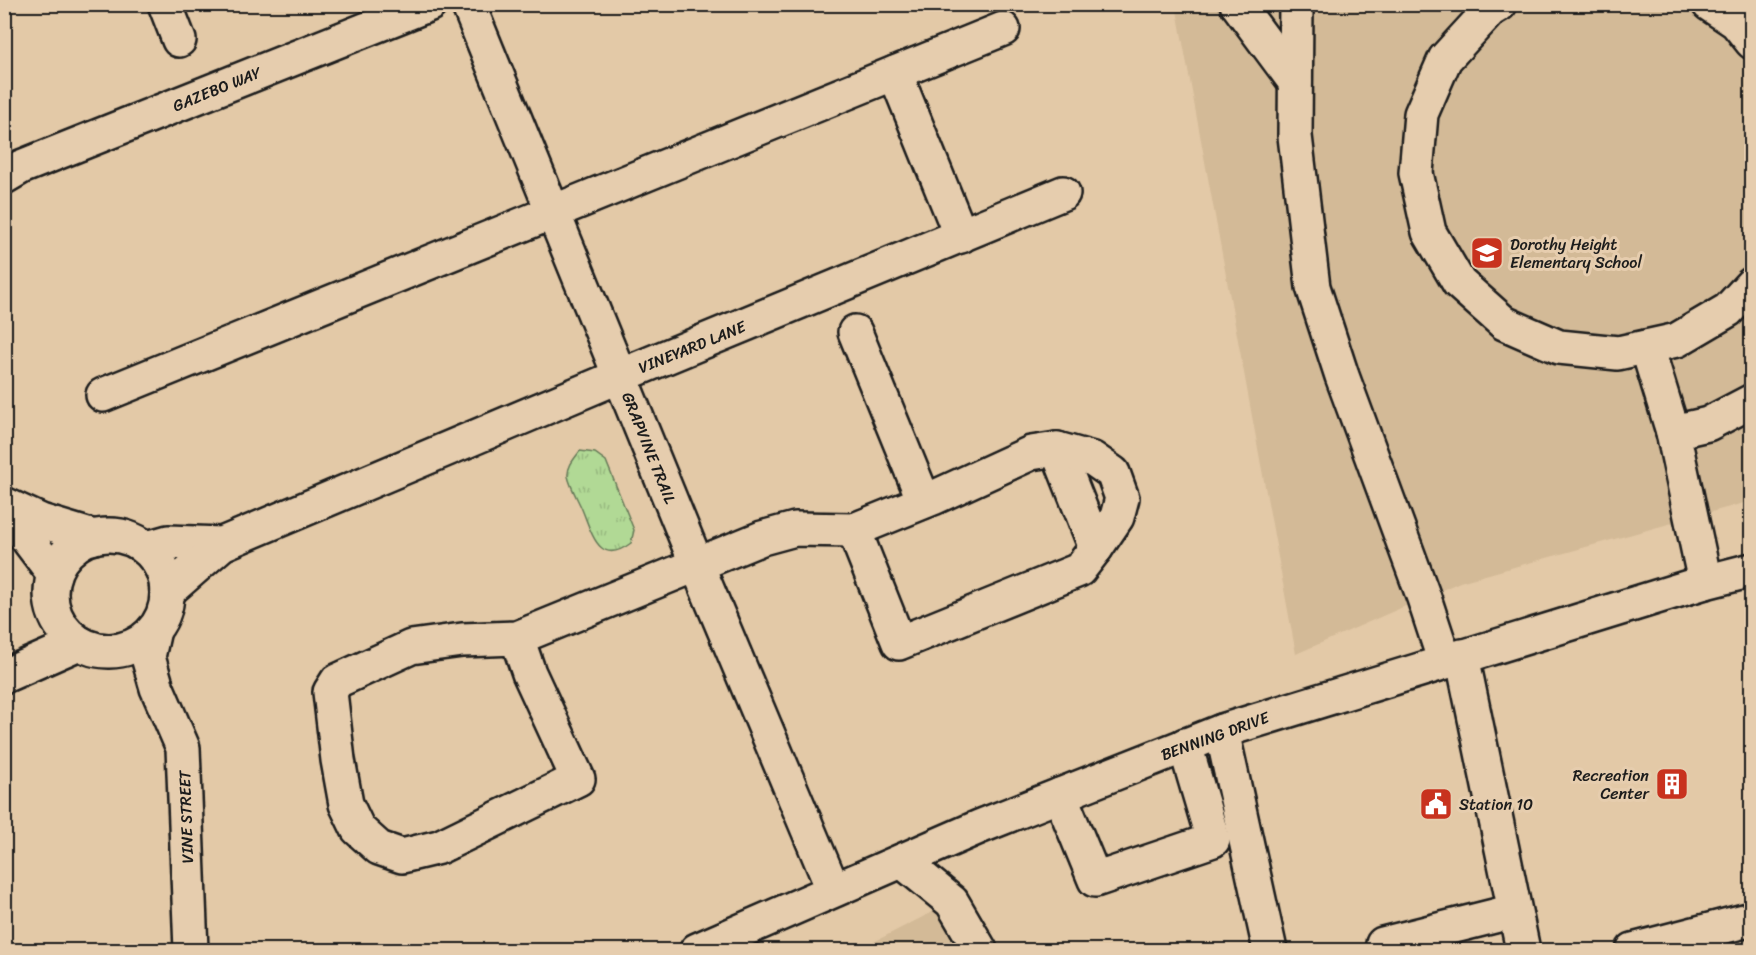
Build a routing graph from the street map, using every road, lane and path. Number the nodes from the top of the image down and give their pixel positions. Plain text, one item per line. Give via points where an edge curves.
1 (165, 4) edge
2 (430, 4) edge
3 (468, 4) edge
4 (1237, 4) edge
5 (1296, 4) edge
6 (1500, 4) edge
7 (1709, 4) edge
8 (1002, 29) dead end
9 (179, 40) dead end
10 (1752, 42) edge
11 (895, 73) junction
12 (1295, 82) junction
13 (4, 177) edge
14 (1063, 194) dead end
15 (553, 211) junction
16 (961, 236) junction
17 (1752, 284) edge
18 (855, 332) dead end
19 (1647, 347) junction
20 (620, 376) junction
21 (103, 395) dead end
22 (1752, 401) edge
23 (1673, 432) junction
24 (1057, 449) junction
25 (924, 501) junction
26 (4, 506) edge
27 (854, 530) junction
28 (94, 537) junction
29 (222, 544) junction
30 (147, 548) junction
31 (1096, 548) junction
32 (697, 566) junction
33 (1752, 570) edge
34 (54, 574) junction
35 (1705, 582) junction
36 (167, 592) junction
37 (55, 613) junction
38 (153, 630) junction
39 (517, 638) junction
40 (79, 643) junction
41 (120, 650) junction
42 (1454, 659) junction
43 (4, 675) edge
44 (158, 688) junction
45 (1222, 730) junction
46 (1185, 745) junction
47 (1060, 795) junction
48 (902, 861) junction
49 (833, 890) junction
50 (1514, 911) junction
51 (1752, 919) edge
52 (1383, 944) dead end
53 (191, 951) edge
54 (697, 951) edge
55 (980, 951) edge
56 (1270, 951) edge
57 (1522, 951) edge
58 (1633, 951) edge

1 - 9 street
2 - 13 street, GAZEBO WAY
3 - 15 street, GRAPVINE TRAIL
4 - 12 street
5 - 12 street
6 - 19 street via 1445,59 1421,114 1416,173 1429,232 1459,283 1504,323 1559,347 1618,353
7 - 10 street via 1736,22
8 - 11 street
11 - 15 street
11 - 16 street
12 - 42 street via 1295,136 1313,287 1424,598
14 - 16 street, VINEYARD LANE
15 - 20 street, GRAPVINE TRAIL
15 - 21 street
16 - 20 street, VINEYARD LANE
17 - 19 street via 1728,310 1677,340
18 - 25 street
19 - 23 street
20 - 29 street, VINEYARD LANE
20 - 32 street, GRAPVINE TRAIL
22 - 23 street via 1708,424
23 - 35 street
24 - 25 street via 1031,453
24 - 31 street
24 - 31 street via 1093,459 1113,473 1122,498 1117,517
25 - 27 street
26 - 28 street
26 - 34 street
27 - 31 street via 899,643 1079,570
27 - 32 street via 795,529 762,538
28 - 30 street via 113,535
28 - 34 street via 77,544 63,557
29 - 30 street, VINEYARD LANE via 168,542
29 - 36 street, VINEYARD LANE
30 - 36 street, VINE STREET via 159,563
32 - 39 street
32 - 49 street, GRAPVINE TRAIL
33 - 35 street, BENNING DRIVE
34 - 37 street via 51,593
35 - 42 street, BENNING DRIVE
36 - 38 street, VINE STREET via 162,617
37 - 40 street via 64,630
37 - 43 street
38 - 41 street, VINE STREET via 136,645
38 - 44 street, VINE STREET via 148,657
39 - 39 street via 411,647 337,681 330,692 346,804 358,829 379,848 402,856 439,848 578,780
40 - 41 street via 98,650
40 - 43 street
41 - 44 street, VINE STREET
42 - 45 street, BENNING DRIVE
42 - 50 street
44 - 53 street, VINE STREET via 183,748
45 - 46 street, BENNING DRIVE
45 - 56 street
46 - 47 street, BENNING DRIVE
46 - 47 street via 1213,840 1095,880
47 - 48 street, BENNING DRIVE
48 - 49 street, BENNING DRIVE
48 - 55 street via 952,902
49 - 54 street, BENNING DRIVE
50 - 52 street
50 - 57 street
51 - 58 street

